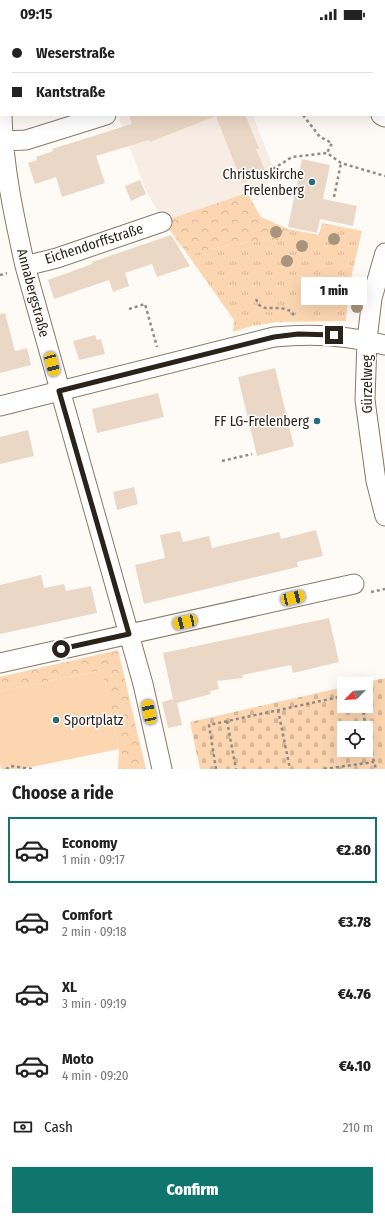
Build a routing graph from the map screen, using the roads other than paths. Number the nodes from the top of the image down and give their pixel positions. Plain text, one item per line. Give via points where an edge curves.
1 (2, 116) edge
2 (103, 116) edge
3 (2, 146) edge
4 (162, 222) dead end
5 (385, 253) edge
6 (25, 266) junction
7 (376, 343) edge
8 (59, 391) junction
9 (0, 406) edge
10 (385, 516) edge
11 (354, 584) dead end
12 (129, 634) junction
13 (0, 663) edge
14 (162, 769) edge

1 - 3 street, Annabergstraße
2 - 3 street
3 - 6 street, Annabergstraße
4 - 6 street, Eichendorffstraße via 57,258
5 - 7 street, Gürzelweg via 372,298
6 - 8 street, Annabergstraße
7 - 8 street via 334,335 298,334 274,337
7 - 10 street, Gürzelweg via 365,400 376,481
8 - 9 street
8 - 12 street, Annabergstraße
11 - 12 street
12 - 13 street
12 - 14 street, Annabergstraße

